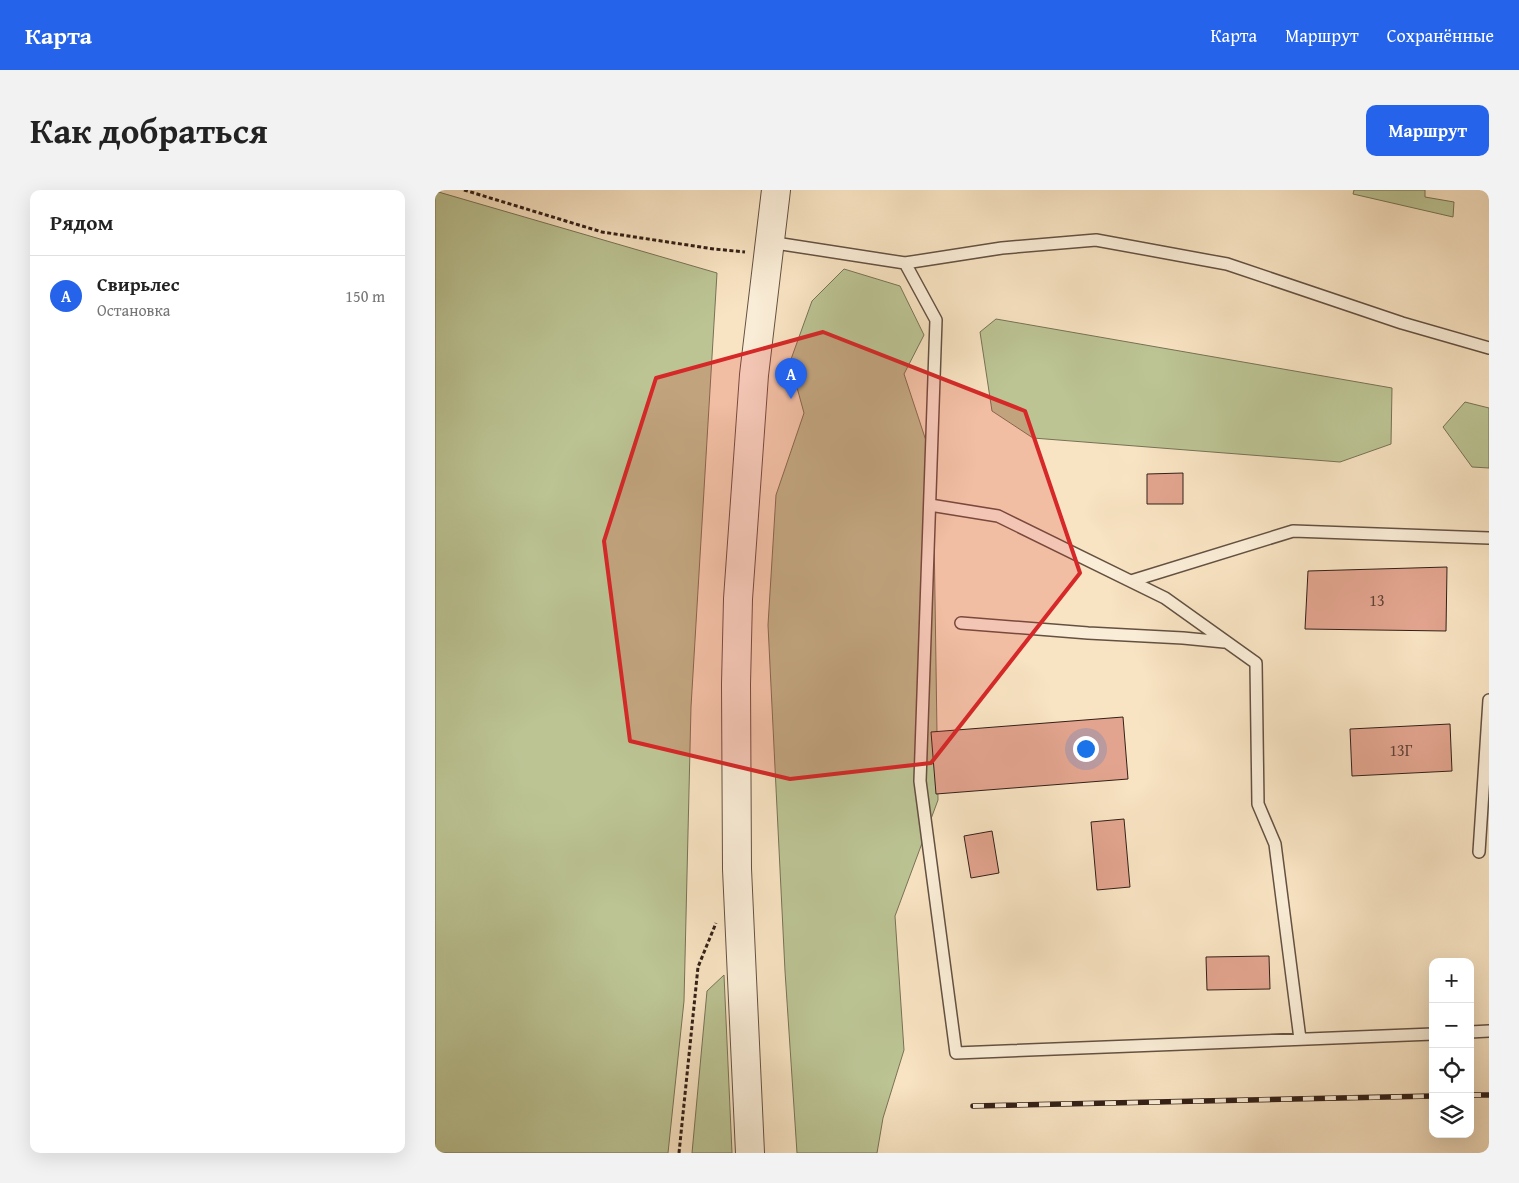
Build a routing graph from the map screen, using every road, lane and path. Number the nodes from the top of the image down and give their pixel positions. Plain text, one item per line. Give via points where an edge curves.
1 (464, 190) edge
2 (776, 190) edge
3 (769, 248) junction
4 (905, 263) junction
5 (1489, 348) edge
6 (929, 504) junction
7 (1489, 538) edge
8 (1131, 581) junction
9 (961, 623) dead end
10 (1226, 642) junction
11 (1489, 700) edge
12 (1479, 852) dead end
13 (716, 923) dead end
14 (1474, 1032) edge
15 (1489, 1032) edge
16 (1429, 1034) edge
17 (1300, 1039) junction
18 (679, 1153) edge
19 (750, 1153) edge

1 - 3 path via 602,232 714,249
2 - 3 street
3 - 4 lane
3 - 19 street via 754,374 738,608 737,869
4 - 5 lane via 1002,248 1096,240 1227,264 1402,323
4 - 6 lane via 936,320
6 - 8 lane via 998,516
6 - 17 lane via 920,781 956,1053
7 - 8 lane via 1293,532
8 - 10 lane via 1165,598
9 - 10 lane
10 - 17 lane via 1256,663 1258,804 1275,844
11 - 12 lane
13 - 18 path via 698,967
14 - 15 lane
16 - 17 lane

